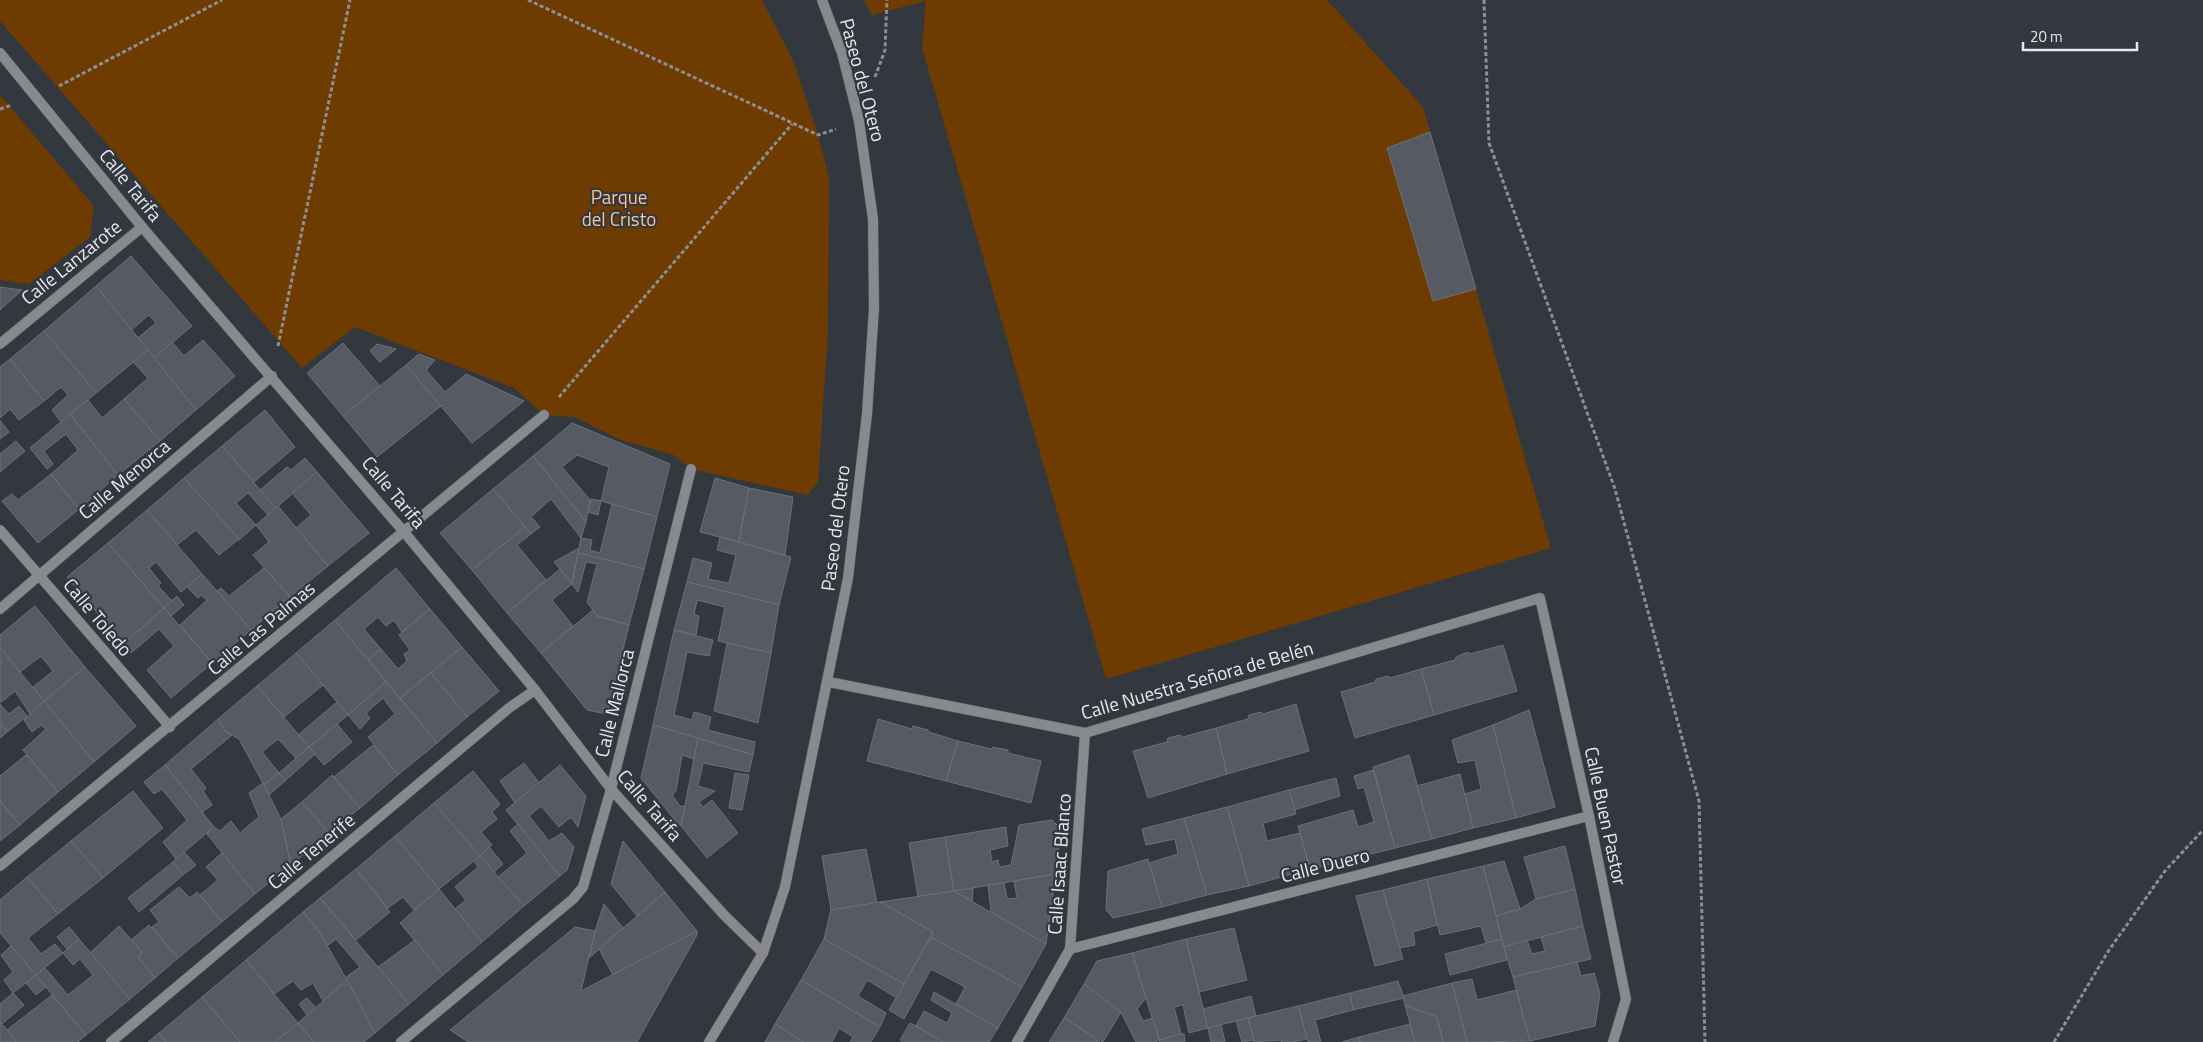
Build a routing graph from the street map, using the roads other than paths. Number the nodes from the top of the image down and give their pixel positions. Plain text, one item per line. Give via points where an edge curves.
1 (822, 0) edge
2 (0, 53) edge
3 (142, 228) junction
4 (0, 344) edge
5 (272, 376) junction
6 (544, 415) road end
7 (690, 469) dead end
8 (0, 530) edge
9 (404, 532) junction
10 (39, 576) junction
11 (1540, 598) joint
12 (0, 609) edge
13 (829, 682) junction
14 (535, 690) junction
15 (170, 727) junction
16 (1086, 734) junction
17 (611, 789) junction
18 (1589, 816) junction
19 (0, 866) edge
20 (1070, 949) junction
21 (763, 953) junction
22 (407, 1040) edge
23 (111, 1042) edge
24 (709, 1042) edge
25 (1016, 1042) edge
26 (1614, 1042) edge

1 - 13 street, Paseo del Otero via 842,53 859,121 873,219 874,308 867,414 848,578
2 - 3 street, Calle Tarifa
3 - 4 street, Calle Lanzarote
3 - 5 street, Calle Tarifa
5 - 9 street, Calle Tarifa
5 - 10 street, Calle Menorca
6 - 9 street, Calle Las Palmas
7 - 17 street, Calle Mallorca
8 - 10 street, Calle Toledo
9 - 14 street, Calle Tarifa
9 - 15 street, Calle Las Palmas
10 - 12 street, Calle Menorca
10 - 15 street, Calle Toledo
11 - 16 street, Calle Nuestra Señora de Belén
11 - 18 street, Calle Buen Pastor
13 - 16 street, Calle Nuestra Señora de Belén
13 - 21 street, Paseo del Otero via 785,887
14 - 17 street, Calle Tarifa
14 - 23 street, Calle Tenerife via 509,708
15 - 19 street, Calle Las Palmas
16 - 20 street, Calle Isaac Blanco
17 - 21 street, Calle Tarifa via 724,915
17 - 22 street, Calle Mallorca via 583,887
18 - 20 street, Calle Duero
18 - 26 street, Calle Buen Pastor via 1626,998
20 - 25 street, Calle Isaac Blanco
21 - 24 street, Paseo del Otero

